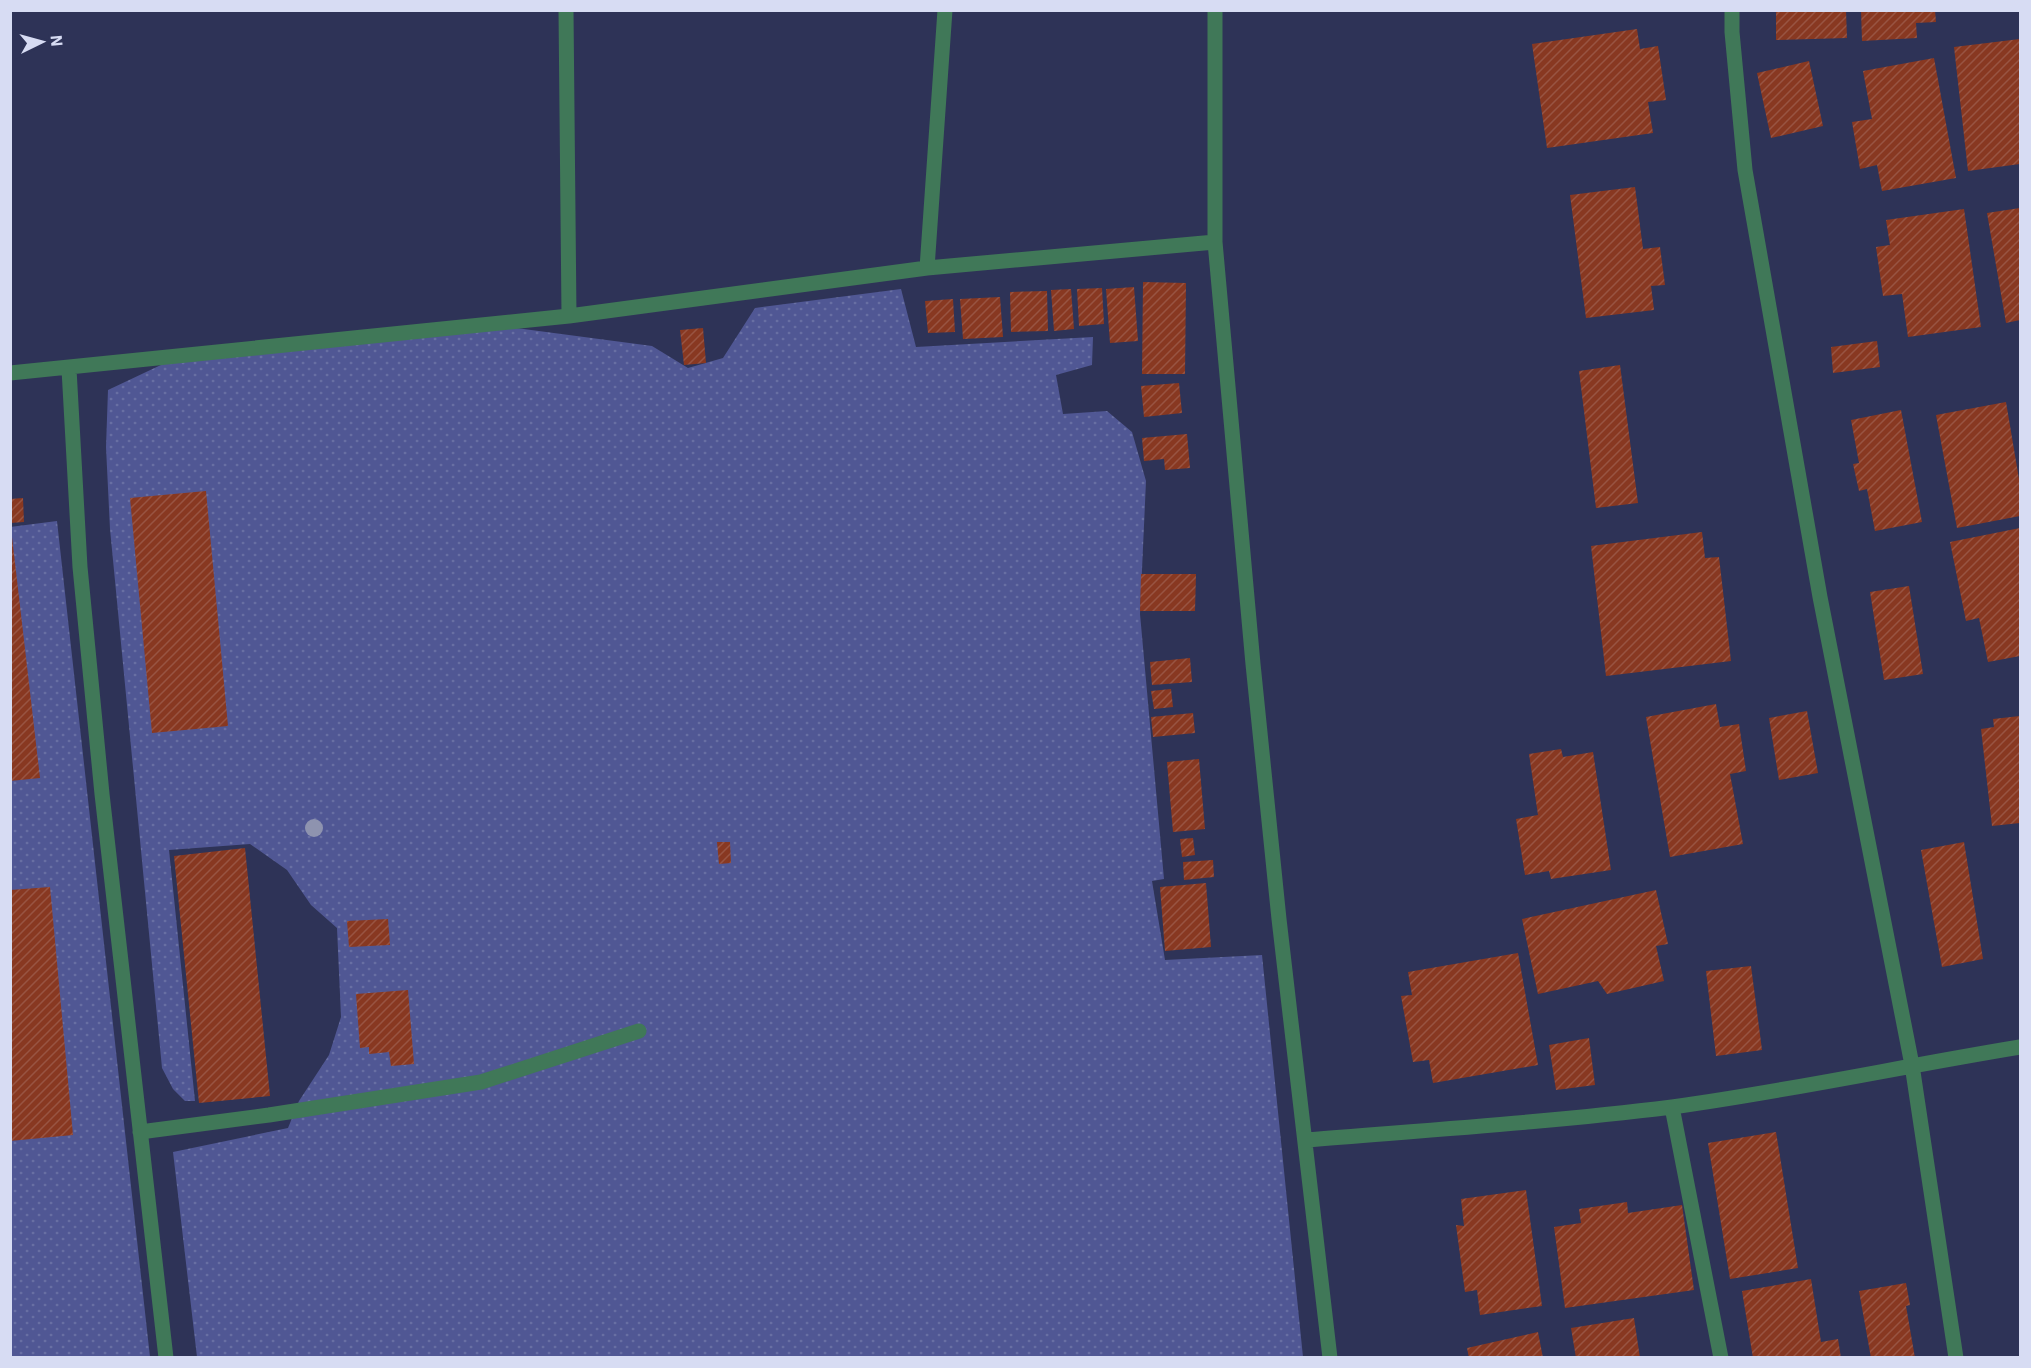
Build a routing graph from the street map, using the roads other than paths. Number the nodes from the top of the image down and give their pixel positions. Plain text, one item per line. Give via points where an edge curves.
1 (566, 10) edge
2 (945, 10) edge
3 (1215, 10) edge
4 (1732, 10) edge
5 (1215, 242) junction
6 (927, 268) junction
7 (569, 316) junction
8 (69, 369) junction
9 (10, 373) edge
10 (639, 1031) dead end
11 (2020, 1047) edge
12 (1912, 1065) junction
13 (1672, 1107) junction
14 (140, 1132) junction
15 (1306, 1140) junction
16 (166, 1358) edge
17 (1330, 1358) edge
18 (1721, 1358) edge
19 (1956, 1358) edge

1 - 7 street
2 - 6 street
3 - 5 street
4 - 12 street via 1747,181 1820,597
5 - 6 street
5 - 15 street via 1258,711
6 - 7 street
7 - 8 street
8 - 9 street
8 - 14 street via 80,567
10 - 14 street via 480,1082
11 - 12 street
12 - 13 street
12 - 19 street
13 - 15 street
13 - 18 street
14 - 16 street
15 - 17 street

